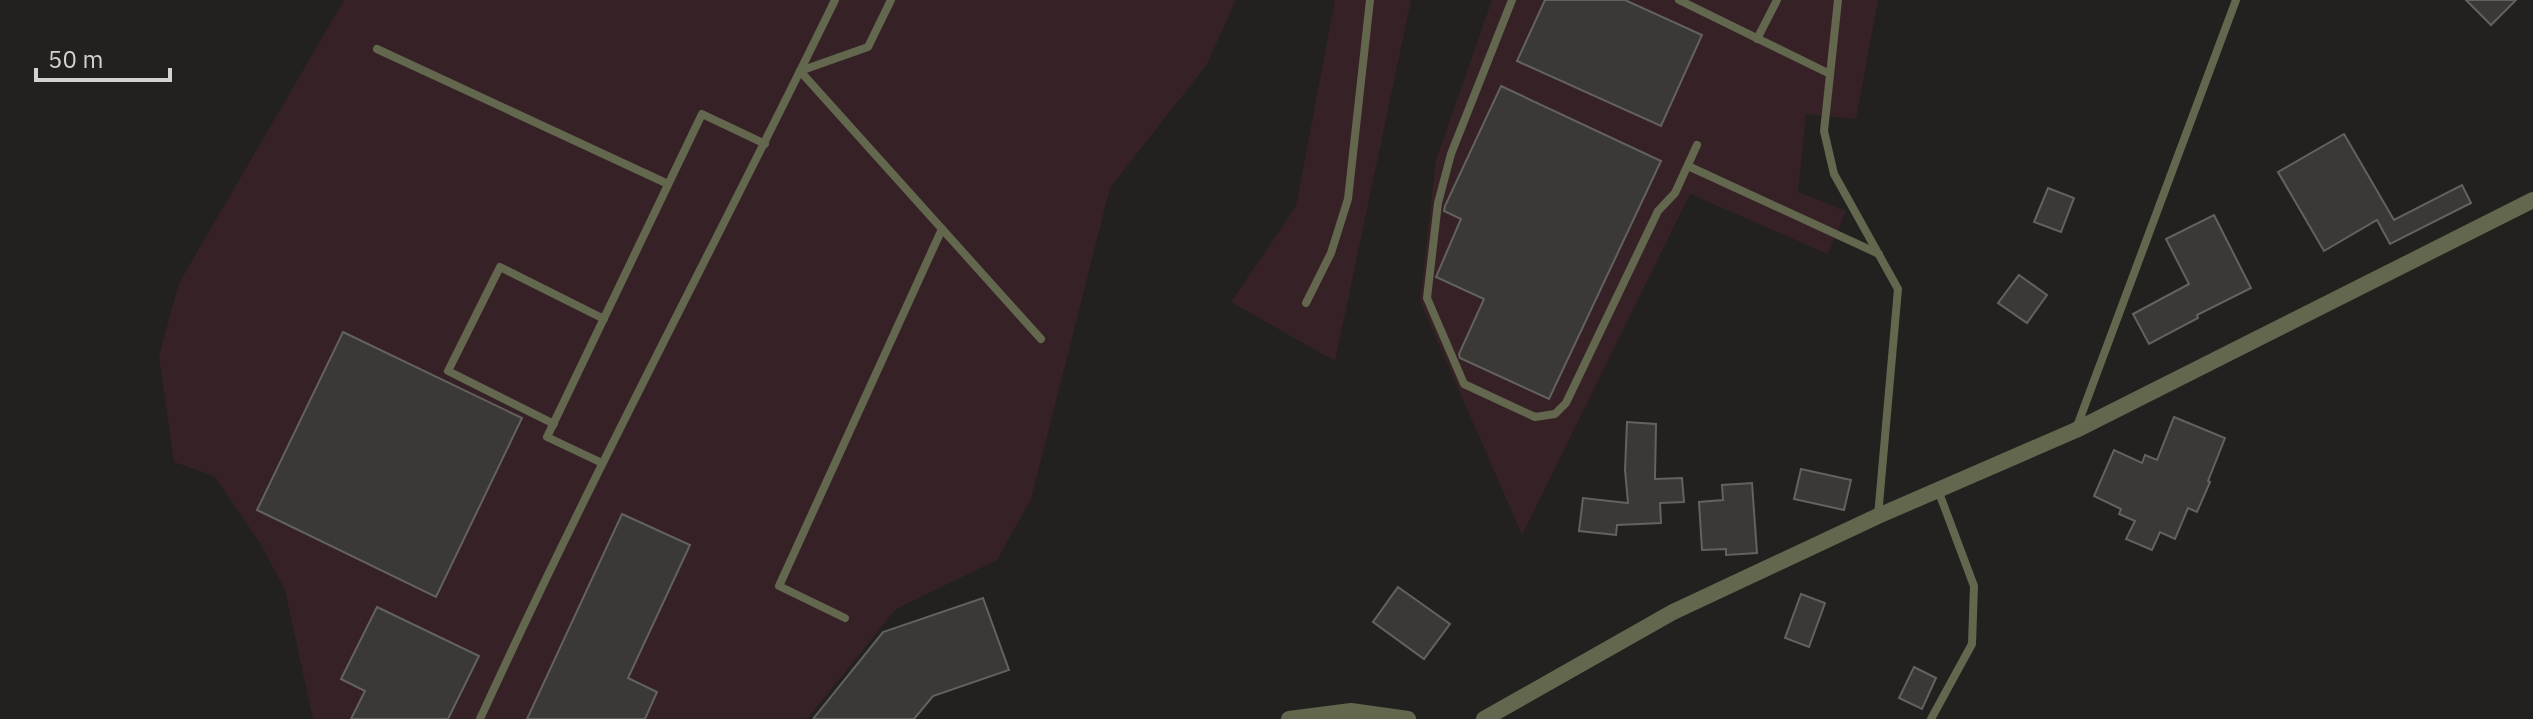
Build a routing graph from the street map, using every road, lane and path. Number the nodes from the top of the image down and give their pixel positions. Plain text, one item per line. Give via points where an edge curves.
1 (835, 0) edge
2 (891, 0) edge
3 (1370, 0) edge
4 (1512, 0) edge
5 (1679, 0) edge
6 (1777, 0) edge
7 (1838, 0) edge
8 (2236, 0) edge
9 (1757, 39) junction
10 (377, 49) dead end
11 (800, 71) junction
12 (1830, 74) junction
13 (765, 144) junction
14 (1697, 145) dead end
15 (1688, 166) junction
16 (668, 184) junction
17 (2533, 200) edge
18 (942, 229) junction
19 (1879, 254) junction
20 (1306, 303) dead end
21 (604, 319) junction
22 (1041, 339) dead end
23 (554, 424) junction
24 (2076, 430) junction
25 (602, 463) junction
26 (1938, 490) junction
27 (1878, 516) junction
28 (845, 618) dead end
29 (480, 719) edge
30 (1289, 719) edge
31 (1408, 719) edge
32 (1484, 719) edge
33 (1931, 719) edge

1 - 11 lane
2 - 11 lane via 868,47
3 - 20 lane via 1348,199 1331,253
4 - 15 lane via 1451,154 1436,219 1427,298 1464,384 1535,417 1555,414 1566,403 1658,211 1675,193
5 - 9 lane
6 - 9 lane
7 - 12 lane
8 - 24 lane
9 - 12 lane
10 - 16 lane
11 - 13 lane
11 - 18 lane
12 - 19 lane via 1824,131 1834,174
13 - 16 lane via 702,114
13 - 25 lane
14 - 15 lane
15 - 19 lane
16 - 21 lane
17 - 24 street
18 - 22 lane
18 - 28 lane via 779,586
19 - 27 lane via 1898,289
21 - 23 lane
21 - 23 lane via 500,267 448,371
23 - 25 lane via 547,437
24 - 26 street
25 - 29 lane
26 - 27 street
26 - 33 lane via 1974,586 1972,644
27 - 32 street via 1673,612
30 - 31 street via 1351,711

